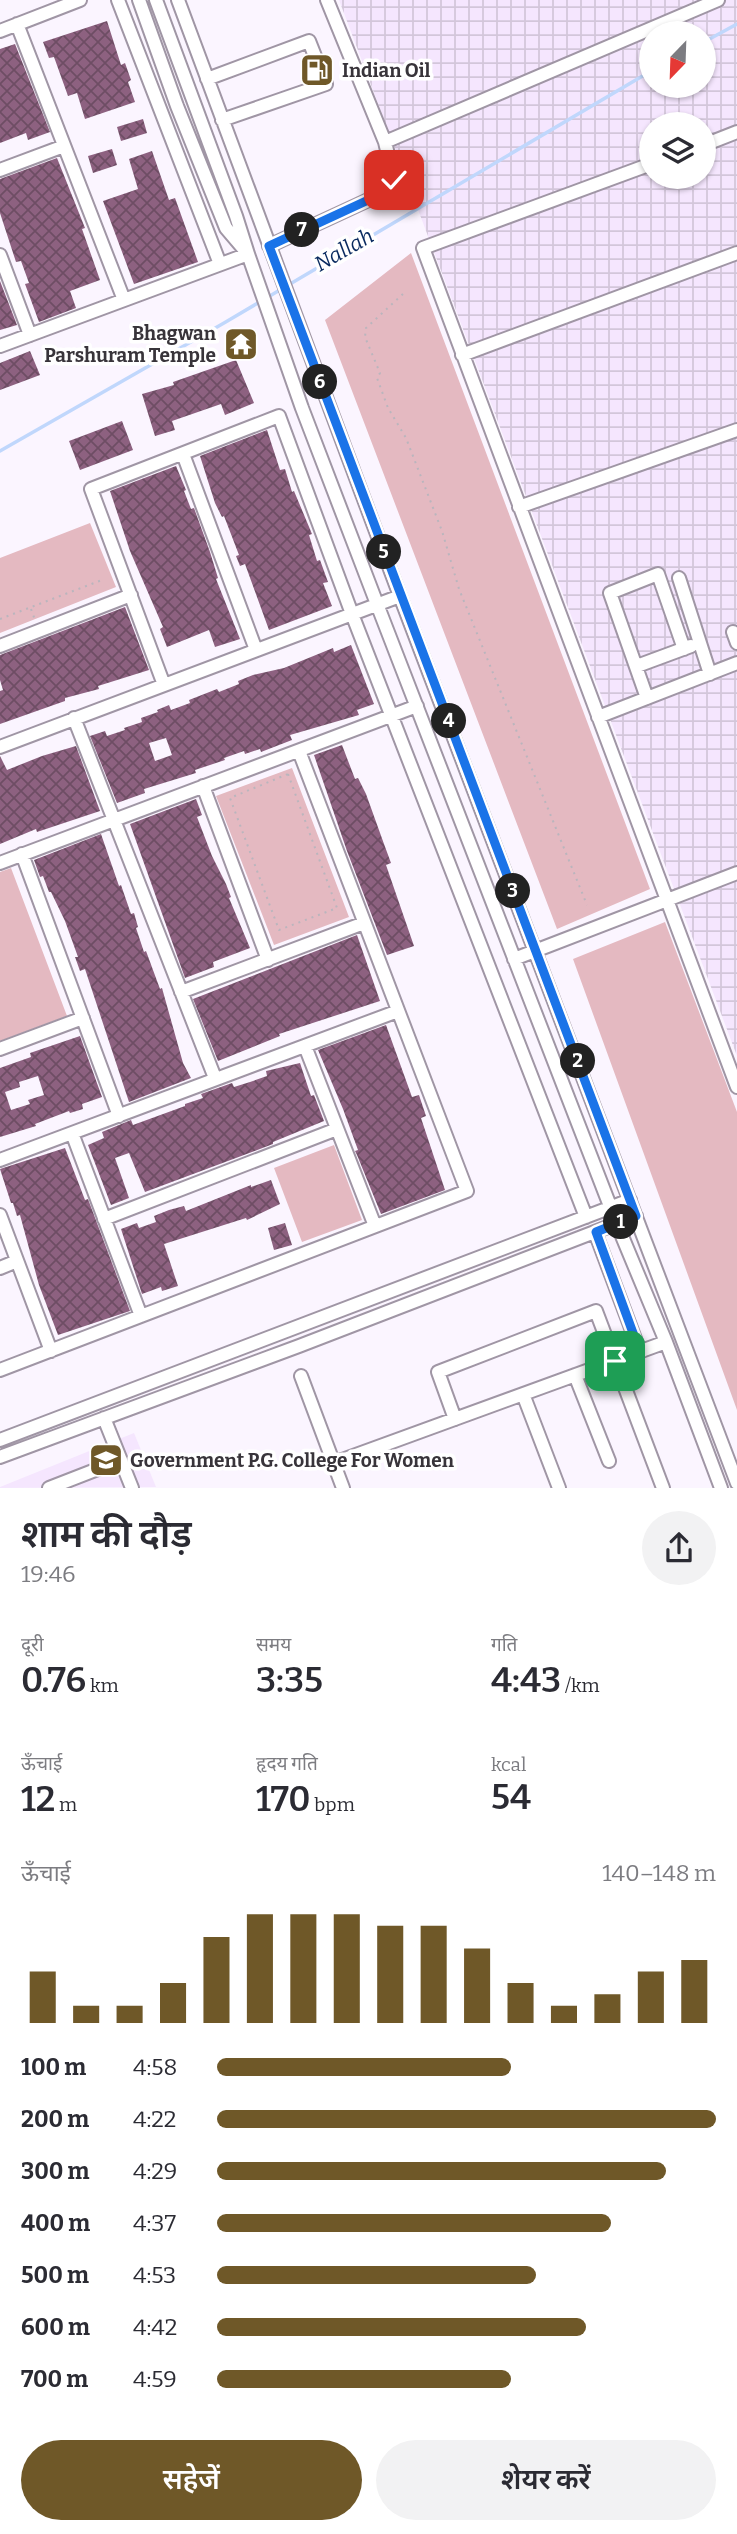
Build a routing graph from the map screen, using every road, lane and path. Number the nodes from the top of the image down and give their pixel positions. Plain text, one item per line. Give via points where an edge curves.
1 (80, 0) edge
2 (118, 0) edge
3 (139, 0) edge
4 (156, 0) edge
5 (178, 0) edge
6 (327, 0) edge
7 (718, 0) edge
8 (17, 24) junction
9 (0, 31) edge
10 (207, 79) junction
11 (222, 120) junction
12 (737, 132) edge
13 (716, 140) edge
14 (385, 142) junction
15 (64, 146) junction
16 (639, 168) edge
17 (0, 170) edge
18 (269, 246) junction
19 (737, 253) edge
20 (248, 254) junction
21 (0, 255) edge
22 (220, 264) junction
23 (403, 294) dead end
24 (124, 300) junction
25 (30, 335) junction
26 (0, 346) edge
27 (462, 355) junction
28 (737, 430) edge
29 (183, 454) junction
30 (519, 507) junction
31 (679, 578) dead end
32 (102, 580) dead end
33 (131, 595) junction
34 (400, 596) junction
35 (377, 604) junction
36 (352, 614) junction
37 (692, 616) junction
38 (0, 619) edge
39 (675, 622) junction
40 (701, 643) junction
41 (0, 646) edge
42 (684, 649) junction
43 (256, 650) junction
44 (737, 663) edge
45 (637, 666) junction
46 (710, 674) junction
47 (164, 685) junction
48 (647, 698) junction
49 (417, 706) junction
50 (392, 716) junction
51 (598, 717) junction
52 (74, 718) junction
53 (0, 747) edge
54 (299, 751) junction
55 (203, 786) junction
56 (114, 819) junction
57 (22, 854) junction
58 (0, 863) edge
59 (737, 873) edge
60 (666, 900) junction
61 (587, 905) dead end
62 (337, 908) joint
63 (364, 923) junction
64 (536, 950) junction
65 (514, 959) junction
66 (268, 960) junction
67 (181, 992) junction
68 (398, 1011) junction
69 (83, 1018) junction
70 (305, 1046) junction
71 (0, 1049) edge
72 (215, 1078) junction
73 (737, 1087) edge
74 (119, 1115) junction
75 (337, 1129) junction
76 (72, 1133) junction
77 (0, 1160) edge
78 (630, 1200) junction
79 (610, 1207) junction
80 (0, 1215) edge
81 (586, 1216) junction
82 (636, 1216) junction
83 (104, 1219) junction
84 (617, 1224) junction
85 (375, 1226) junction
86 (596, 1232) junction
87 (17, 1261) junction
88 (0, 1268) edge
89 (141, 1316) junction
90 (666, 1342) junction
91 (51, 1351) junction
92 (640, 1352) junction
93 (615, 1361) junction
94 (0, 1370) edge
95 (575, 1375) junction
96 (301, 1376) dead end
97 (523, 1394) junction
98 (104, 1418) junction
99 (455, 1419) junction
100 (0, 1440) edge
101 (0, 1457) edge
102 (121, 1460) junction
103 (609, 1461) dead end
104 (334, 1463) junction
105 (737, 1483) edge
106 (49, 1488) edge
107 (132, 1488) edge
108 (342, 1488) edge
109 (559, 1488) edge
110 (663, 1488) edge
111 (721, 1488) edge

1 - 8 street
2 - 22 street
3 - 20 street via 226,228
4 - 20 street
5 - 10 street
6 - 14 street
7 - 14 street
8 - 9 street
8 - 15 street
10 - 11 street
10 - 11 street via 310,41 326,83
11 - 18 street
12 - 13 street
14 - 18 street via 395,184 392,189
15 - 17 street
15 - 24 street
16 - 27 street via 423,248
18 - 34 street
19 - 27 street
20 - 22 street
20 - 35 street
21 - 25 street
22 - 24 street
23 - 61 path via 366,328 365,337 380,373 377,378 387,408 406,438 459,589
24 - 25 street
25 - 26 street
27 - 30 street
28 - 30 street
29 - 33 street via 91,489
29 - 36 street via 279,416
29 - 43 street
30 - 51 street
31 - 37 street
32 - 38 path
33 - 41 street
33 - 47 street
34 - 35 street
34 - 64 street
35 - 36 street
35 - 49 street
36 - 43 street
36 - 50 street
37 - 39 street
37 - 40 street
39 - 42 street
39 - 45 street via 658,574 610,593
40 - 42 street
40 - 46 street
42 - 45 street
43 - 47 street
44 - 46 street
45 - 48 street
46 - 48 street
47 - 52 street
48 - 51 street
49 - 50 street
49 - 65 street
50 - 54 street
50 - 81 street
51 - 60 street
52 - 53 street
52 - 56 street
54 - 55 street
54 - 63 street
55 - 56 street
55 - 66 street
56 - 57 street
56 - 67 street
57 - 58 street
57 - 69 street
59 - 60 street
60 - 64 street
60 - 73 street
62 - 62 path via 279,930 230,798 288,774
63 - 66 street
63 - 68 street
64 - 65 street
64 - 78 street
65 - 79 street
66 - 67 street
67 - 72 street
68 - 70 street
68 - 85 street via 467,1191
69 - 71 street
69 - 74 street
70 - 72 street
70 - 75 street
72 - 74 street
74 - 76 street
75 - 83 street
75 - 85 street
76 - 77 street
76 - 83 street
78 - 79 street
78 - 82 street
79 - 81 street
79 - 84 street
80 - 87 street
81 - 100 street
82 - 84 street
82 - 105 street
83 - 89 street
84 - 86 street
84 - 90 street
85 - 89 street
86 - 92 street
86 - 98 street
87 - 88 street
87 - 91 street
89 - 91 street
90 - 92 street
90 - 111 street
91 - 94 street
92 - 93 street
93 - 95 street
93 - 99 street via 596,1311 438,1372
93 - 110 street
95 - 97 street
95 - 103 street
96 - 104 street
97 - 99 street
97 - 109 street
98 - 101 street
98 - 102 street
99 - 104 street
102 - 106 street
102 - 107 street
104 - 108 street

